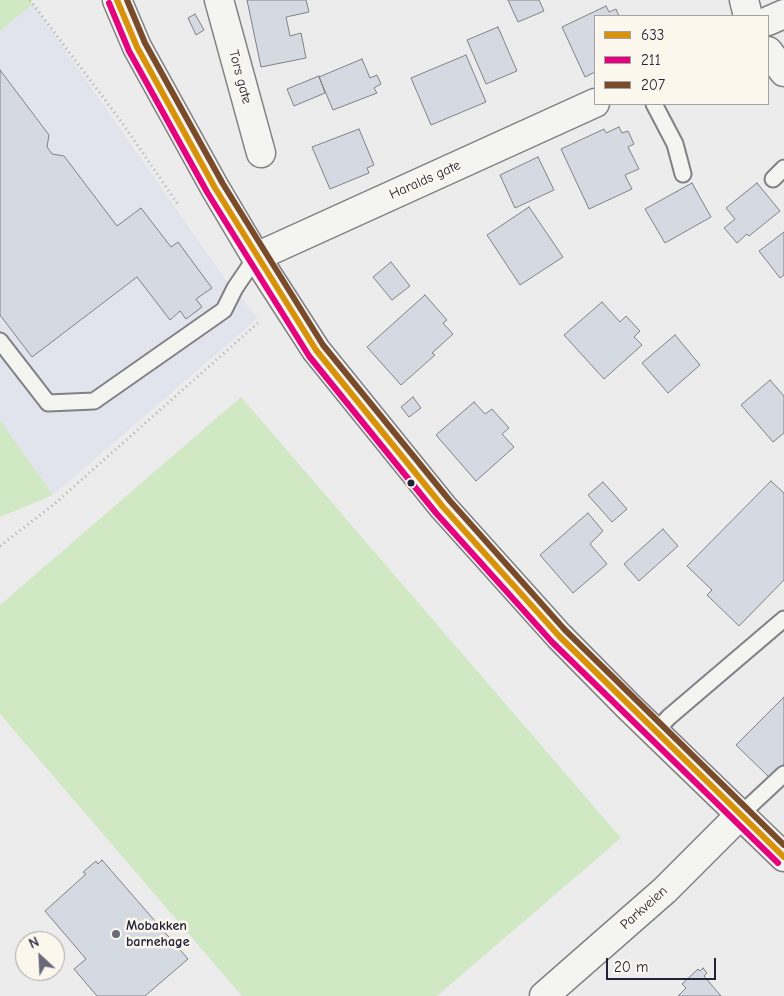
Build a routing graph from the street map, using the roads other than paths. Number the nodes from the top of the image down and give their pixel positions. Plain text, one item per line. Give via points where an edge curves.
1 (101, 0) edge
2 (117, 0) edge
3 (219, 0) edge
4 (744, 0) edge
5 (784, 14) edge
6 (748, 15) edge
7 (769, 21) edge
8 (137, 47) junction
9 (769, 53) edge
10 (784, 72) edge
11 (594, 103) edge
12 (655, 105) edge
13 (261, 153) dead end
14 (683, 174) dead end
15 (256, 257) junction
16 (0, 341) edge
17 (784, 619) edge
18 (655, 732) junction
19 (784, 774) edge
20 (740, 815) junction
21 (784, 856) edge
22 (544, 996) edge

1 - 8 main road
2 - 8 main road
3 - 13 main road, Tors gate
4 - 6 main road
5 - 7 main road
8 - 15 main road
9 - 10 main road
11 - 15 main road, Haralds gate
12 - 14 lane via 675,144
15 - 16 lane via 224,310 94,401 48,403
15 - 18 main road via 316,350 443,507 559,636
17 - 18 lane
18 - 20 main road
19 - 20 lane
20 - 21 main road
20 - 22 main road, Parkveien via 666,890

